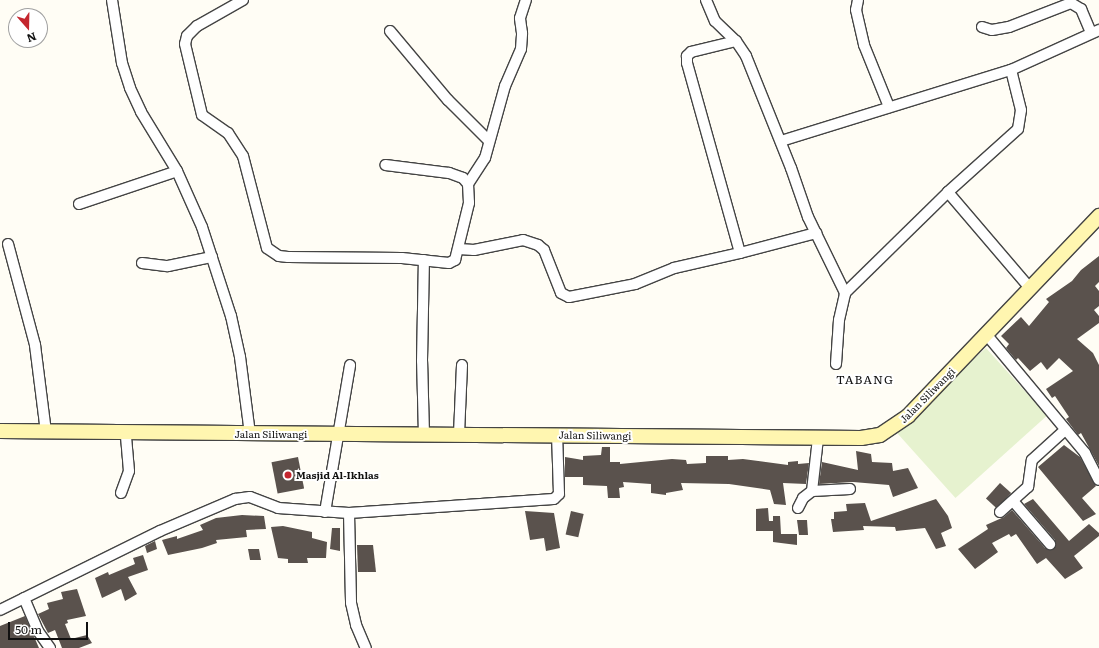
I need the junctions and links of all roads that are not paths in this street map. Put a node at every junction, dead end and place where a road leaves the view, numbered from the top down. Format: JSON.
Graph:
{"nodes":[{"id":1,"x":112,"y":0,"type":"edge"},
{"id":2,"x":243,"y":0,"type":"edge"},
{"id":3,"x":526,"y":0,"type":"edge"},
{"id":4,"x":706,"y":0,"type":"edge"},
{"id":5,"x":858,"y":0,"type":"edge"},
{"id":6,"x":982,"y":27,"type":"dead end"},
{"id":7,"x":390,"y":31,"type":"dead end"},
{"id":8,"x":1095,"y":32,"type":"edge"},
{"id":9,"x":736,"y":41,"type":"junction"},
{"id":10,"x":1011,"y":70,"type":"junction"},
{"id":11,"x":889,"y":107,"type":"junction"},
{"id":12,"x":488,"y":140,"type":"junction"},
{"id":13,"x":781,"y":141,"type":"junction"},
{"id":14,"x":386,"y":165,"type":"dead end"},
{"id":15,"x":177,"y":171,"type":"junction"},
{"id":16,"x":468,"y":184,"type":"junction"},
{"id":17,"x":948,"y":192,"type":"junction"},
{"id":18,"x":79,"y":204,"type":"dead end"},
{"id":19,"x":1099,"y":216,"type":"edge"},
{"id":20,"x":816,"y":233,"type":"junction"},
{"id":21,"x":8,"y":244,"type":"dead end"},
{"id":22,"x":459,"y":249,"type":"junction"},
{"id":23,"x":740,"y":253,"type":"junction"},
{"id":24,"x":212,"y":257,"type":"junction"},
{"id":25,"x":424,"y":260,"type":"junction"},
{"id":26,"x":142,"y":263,"type":"dead end"},
{"id":27,"x":1029,"y":287,"type":"junction"},
{"id":28,"x":845,"y":293,"type":"junction"},
{"id":29,"x":986,"y":334,"type":"junction"},
{"id":30,"x":836,"y":364,"type":"dead end"},
{"id":31,"x":350,"y":365,"type":"dead end"},
{"id":32,"x":462,"y":365,"type":"dead end"},
{"id":33,"x":1065,"y":430,"type":"junction"},
{"id":34,"x":0,"y":431,"type":"edge"},
{"id":35,"x":46,"y":432,"type":"junction"},
{"id":36,"x":126,"y":433,"type":"junction"},
{"id":37,"x":250,"y":434,"type":"junction"},
{"id":38,"x":339,"y":434,"type":"junction"},
{"id":39,"x":459,"y":434,"type":"junction"},
{"id":40,"x":424,"y":435,"type":"junction"},
{"id":41,"x":557,"y":435,"type":"junction"},
{"id":42,"x":818,"y":438,"type":"junction"},
{"id":43,"x":1099,"y":480,"type":"edge"},
{"id":44,"x":850,"y":489,"type":"dead end"},
{"id":45,"x":812,"y":490,"type":"junction"},
{"id":46,"x":121,"y":493,"type":"dead end"},
{"id":47,"x":1013,"y":501,"type":"junction"},
{"id":48,"x":798,"y":508,"type":"dead end"},
{"id":49,"x":325,"y":512,"type":"junction"},
{"id":50,"x":1000,"y":512,"type":"dead end"},
{"id":51,"x":349,"y":513,"type":"junction"},
{"id":52,"x":1050,"y":544,"type":"dead end"},
{"id":53,"x":0,"y":598,"type":"edge"},
{"id":54,"x":24,"y":598,"type":"junction"},
{"id":55,"x":2,"y":609,"type":"edge"},
{"id":56,"x":50,"y":648,"type":"edge"},
{"id":57,"x":366,"y":648,"type":"edge"}],
"edges":[{"from":1,"to":15,"type":"street"},
{"from":2,"to":25,"type":"street"},
{"from":3,"to":12,"type":"street"},
{"from":4,"to":9,"type":"street"},
{"from":5,"to":11,"type":"street"},
{"from":6,"to":8,"type":"street"},
{"from":7,"to":12,"type":"street"},
{"from":8,"to":10,"type":"street"},
{"from":9,"to":13,"type":"street"},
{"from":9,"to":23,"type":"street"},
{"from":10,"to":11,"type":"street"},
{"from":10,"to":17,"type":"street"},
{"from":11,"to":13,"type":"street"},
{"from":12,"to":16,"type":"street"},
{"from":13,"to":20,"type":"street"},
{"from":14,"to":16,"type":"street"},
{"from":15,"to":18,"type":"street"},
{"from":15,"to":24,"type":"street"},
{"from":16,"to":22,"type":"street"},
{"from":17,"to":27,"type":"street"},
{"from":17,"to":28,"type":"street"},
{"from":19,"to":27,"type":"main road","name":"Jalan Siliwangi"},
{"from":20,"to":23,"type":"street"},
{"from":20,"to":28,"type":"street"},
{"from":21,"to":35,"type":"street"},
{"from":22,"to":23,"type":"street"},
{"from":22,"to":25,"type":"street"},
{"from":24,"to":26,"type":"street"},
{"from":24,"to":37,"type":"street"},
{"from":25,"to":40,"type":"street"},
{"from":27,"to":29,"type":"main road","name":"Jalan Siliwangi"},
{"from":28,"to":30,"type":"street"},
{"from":29,"to":33,"type":"street"},
{"from":29,"to":42,"type":"main road","name":"Jalan Siliwangi"},
{"from":31,"to":38,"type":"street"},
{"from":32,"to":39,"type":"street"},
{"from":33,"to":43,"type":"street"},
{"from":33,"to":47,"type":"street"},
{"from":34,"to":35,"type":"main road","name":"Jalan Siliwangi"},
{"from":35,"to":36,"type":"main road","name":"Jalan Siliwangi"},
{"from":36,"to":37,"type":"main road","name":"Jalan Siliwangi"},
{"from":36,"to":46,"type":"street"},
{"from":37,"to":38,"type":"main road","name":"Jalan Siliwangi"},
{"from":38,"to":40,"type":"main road","name":"Jalan Siliwangi"},
{"from":38,"to":49,"type":"street"},
{"from":39,"to":40,"type":"main road","name":"Jalan Siliwangi"},
{"from":39,"to":41,"type":"main road","name":"Jalan Siliwangi"},
{"from":41,"to":42,"type":"main road","name":"Jalan Siliwangi"},
{"from":41,"to":51,"type":"street"},
{"from":42,"to":45,"type":"street"},
{"from":44,"to":45,"type":"street"},
{"from":45,"to":48,"type":"street"},
{"from":47,"to":50,"type":"street"},
{"from":47,"to":52,"type":"street"},
{"from":49,"to":51,"type":"street"},
{"from":49,"to":54,"type":"street"},
{"from":51,"to":57,"type":"street"},
{"from":53,"to":55,"type":"street"},
{"from":54,"to":55,"type":"street"},
{"from":54,"to":56,"type":"street"}]}
